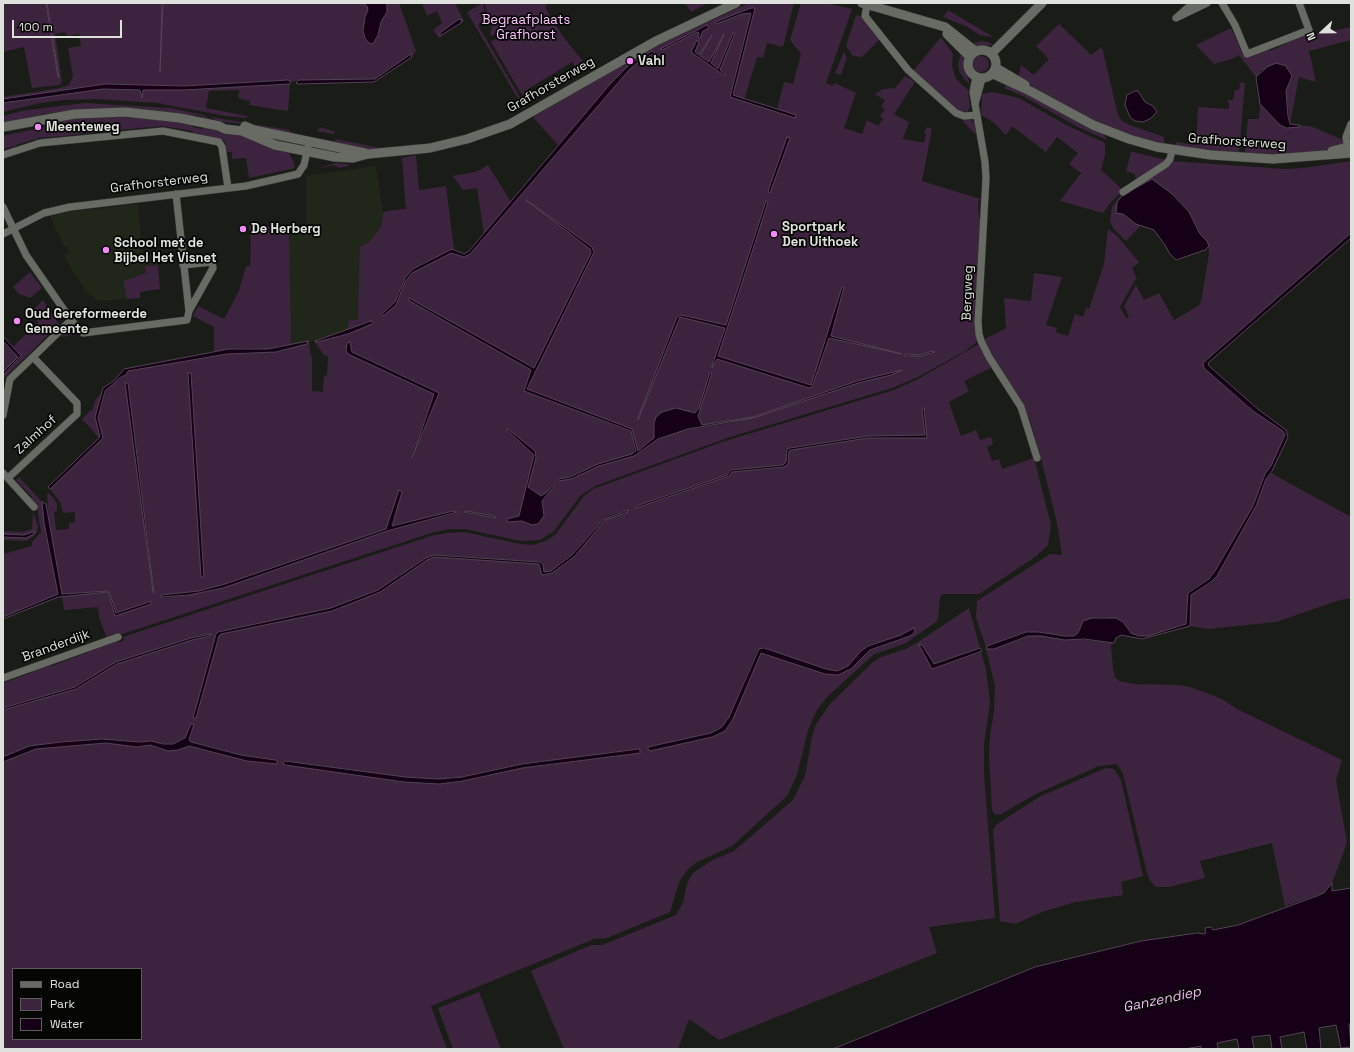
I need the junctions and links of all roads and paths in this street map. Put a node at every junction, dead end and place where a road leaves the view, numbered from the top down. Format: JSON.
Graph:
{"nodes":[{"id":1,"x":736,"y":3,"type":"edge"},
{"id":2,"x":1042,"y":3,"type":"edge"},
{"id":3,"x":1193,"y":3,"type":"edge"},
{"id":4,"x":1207,"y":3,"type":"edge"},
{"id":5,"x":1222,"y":3,"type":"edge"},
{"id":6,"x":1299,"y":3,"type":"edge"},
{"id":7,"x":864,"y":4,"type":"edge"},
{"id":8,"x":992,"y":53,"type":"junction"},
{"id":9,"x":972,"y":54,"type":"junction"},
{"id":10,"x":995,"y":71,"type":"junction"},
{"id":11,"x":979,"y":78,"type":"junction"},
{"id":12,"x":977,"y":115,"type":"junction"},
{"id":13,"x":1351,"y":124,"type":"edge"},
{"id":14,"x":219,"y":126,"type":"junction"},
{"id":15,"x":3,"y":127,"type":"edge"},
{"id":16,"x":309,"y":142,"type":"junction"},
{"id":17,"x":1172,"y":150,"type":"junction"},
{"id":18,"x":1349,"y":150,"type":"edge"},
{"id":19,"x":307,"y":152,"type":"junction"},
{"id":20,"x":368,"y":154,"type":"junction"},
{"id":21,"x":3,"y":155,"type":"edge"},
{"id":22,"x":228,"y":188,"type":"junction"},
{"id":23,"x":1123,"y":192,"type":"dead end"},
{"id":24,"x":176,"y":194,"type":"junction"},
{"id":25,"x":3,"y":207,"type":"edge"},
{"id":26,"x":14,"y":226,"type":"junction"},
{"id":27,"x":3,"y":234,"type":"edge"},
{"id":28,"x":184,"y":265,"type":"junction"},
{"id":29,"x":189,"y":311,"type":"junction"},
{"id":30,"x":71,"y":320,"type":"junction"},
{"id":31,"x":33,"y":357,"type":"junction"},
{"id":32,"x":3,"y":415,"type":"edge"},
{"id":33,"x":1037,"y":458,"type":"dead end"},
{"id":34,"x":5,"y":475,"type":"edge"},
{"id":35,"x":34,"y":507,"type":"dead end"},
{"id":36,"x":118,"y":637,"type":"dead end"},
{"id":37,"x":3,"y":678,"type":"edge"}],
"edges":[{"from":1,"to":20,"type":"main road","name":"Grafhorsterweg"},
{"from":2,"to":8,"type":"main road"},
{"from":3,"to":4,"type":"street"},
{"from":5,"to":6,"type":"street"},
{"from":7,"to":9,"type":"main road"},
{"from":7,"to":12,"type":"street"},
{"from":8,"to":9,"type":"main road"},
{"from":8,"to":10,"type":"main road"},
{"from":9,"to":11,"type":"main road"},
{"from":10,"to":11,"type":"main road"},
{"from":10,"to":17,"type":"main road","name":"Grafhorsterweg"},
{"from":11,"to":12,"type":"street","name":"Bergweg"},
{"from":12,"to":33,"type":"street","name":"Bergweg"},
{"from":13,"to":18,"type":"street"},
{"from":14,"to":15,"type":"main road","name":"Grafhorsterweg"},
{"from":14,"to":16,"type":"main road","name":"Grafhorsterweg"},
{"from":14,"to":19,"type":"main road","name":"Grafhorsterweg"},
{"from":16,"to":19,"type":"street","name":"Grafhorsterweg"},
{"from":16,"to":20,"type":"main road","name":"Grafhorsterweg"},
{"from":17,"to":18,"type":"main road","name":"Grafhorsterweg"},
{"from":17,"to":23,"type":"street","name":"Grafhorsterweg"},
{"from":19,"to":20,"type":"main road","name":"Grafhorsterweg"},
{"from":19,"to":22,"type":"street","name":"Grafhorsterweg"},
{"from":21,"to":22,"type":"street"},
{"from":22,"to":24,"type":"street","name":"Grafhorsterweg"},
{"from":24,"to":26,"type":"street","name":"Grafhorsterweg"},
{"from":24,"to":28,"type":"street"},
{"from":25,"to":26,"type":"street"},
{"from":26,"to":27,"type":"street","name":"Grafhorsterweg"},
{"from":26,"to":30,"type":"street"},
{"from":28,"to":29,"type":"street"},
{"from":28,"to":29,"type":"street"},
{"from":29,"to":30,"type":"street"},
{"from":30,"to":31,"type":"street"},
{"from":31,"to":32,"type":"street"},
{"from":31,"to":34,"type":"street","name":"Zalmhof"},
{"from":34,"to":35,"type":"street","name":"Zalmhof"},
{"from":36,"to":37,"type":"street","name":"Branderdijk"}]}
